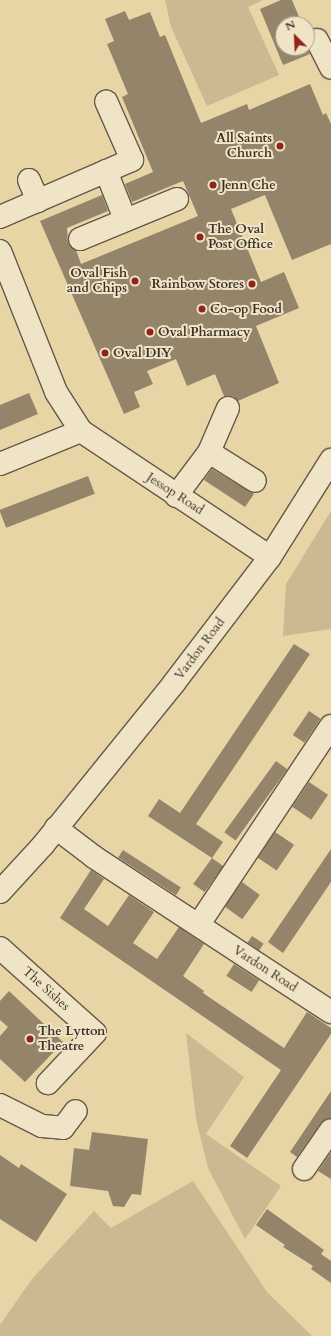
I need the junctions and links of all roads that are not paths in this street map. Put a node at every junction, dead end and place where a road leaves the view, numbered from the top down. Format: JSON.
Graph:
{"nodes":[{"id":1,"x":317,"y":40,"type":"dead end"},
{"id":2,"x":331,"y":68,"type":"edge"},
{"id":3,"x":106,"y":101,"type":"dead end"},
{"id":4,"x":106,"y":171,"type":"junction"},
{"id":5,"x":29,"y":180,"type":"dead end"},
{"id":6,"x":177,"y":200,"type":"dead end"},
{"id":7,"x":38,"y":201,"type":"junction"},
{"id":8,"x":0,"y":217,"type":"edge"},
{"id":9,"x":125,"y":219,"type":"junction"},
{"id":10,"x":80,"y":239,"type":"dead end"},
{"id":11,"x":0,"y":251,"type":"edge"},
{"id":12,"x":5,"y":277,"type":"edge"},
{"id":13,"x":228,"y":408,"type":"dead end"},
{"id":14,"x":81,"y":431,"type":"junction"},
{"id":15,"x":209,"y":452,"type":"junction"},
{"id":16,"x":331,"y":460,"type":"edge"},
{"id":17,"x":0,"y":464,"type":"edge"},
{"id":18,"x":255,"y":481,"type":"dead end"},
{"id":19,"x":176,"y":496,"type":"junction"},
{"id":20,"x":270,"y":557,"type":"junction"},
{"id":21,"x":331,"y":726,"type":"edge"},
{"id":22,"x":56,"y":828,"type":"junction"},
{"id":23,"x":0,"y":892,"type":"edge"},
{"id":24,"x":199,"y":924,"type":"junction"},
{"id":25,"x":0,"y":948,"type":"edge"},
{"id":26,"x":331,"y":1012,"type":"edge"},
{"id":27,"x":48,"y":1083,"type":"dead end"},
{"id":28,"x":0,"y":1105,"type":"edge"},
{"id":29,"x":76,"y":1110,"type":"dead end"},
{"id":30,"x":331,"y":1130,"type":"edge"},
{"id":31,"x":304,"y":1169,"type":"dead end"}],
"edges":[{"from":1,"to":2,"type":"street"},
{"from":3,"to":4,"type":"street"},
{"from":4,"to":7,"type":"street"},
{"from":4,"to":9,"type":"street"},
{"from":5,"to":7,"type":"street"},
{"from":6,"to":9,"type":"street"},
{"from":7,"to":8,"type":"street"},
{"from":9,"to":10,"type":"street"},
{"from":11,"to":12,"type":"street","name":"Jessop Road"},
{"from":12,"to":14,"type":"street","name":"Jessop Road"},
{"from":13,"to":15,"type":"street"},
{"from":14,"to":17,"type":"street"},
{"from":14,"to":19,"type":"street","name":"Jessop Road"},
{"from":15,"to":18,"type":"street"},
{"from":15,"to":19,"type":"street"},
{"from":16,"to":20,"type":"street","name":"Vardon Road"},
{"from":19,"to":20,"type":"street","name":"Jessop Road"},
{"from":20,"to":22,"type":"street","name":"Vardon Road"},
{"from":21,"to":24,"type":"street"},
{"from":22,"to":23,"type":"street","name":"Vardon Road"},
{"from":22,"to":24,"type":"street","name":"Vardon Road"},
{"from":24,"to":26,"type":"street","name":"Vardon Road"},
{"from":25,"to":27,"type":"street","name":"The Sishes"},
{"from":28,"to":29,"type":"street"},
{"from":30,"to":31,"type":"street"}]}
